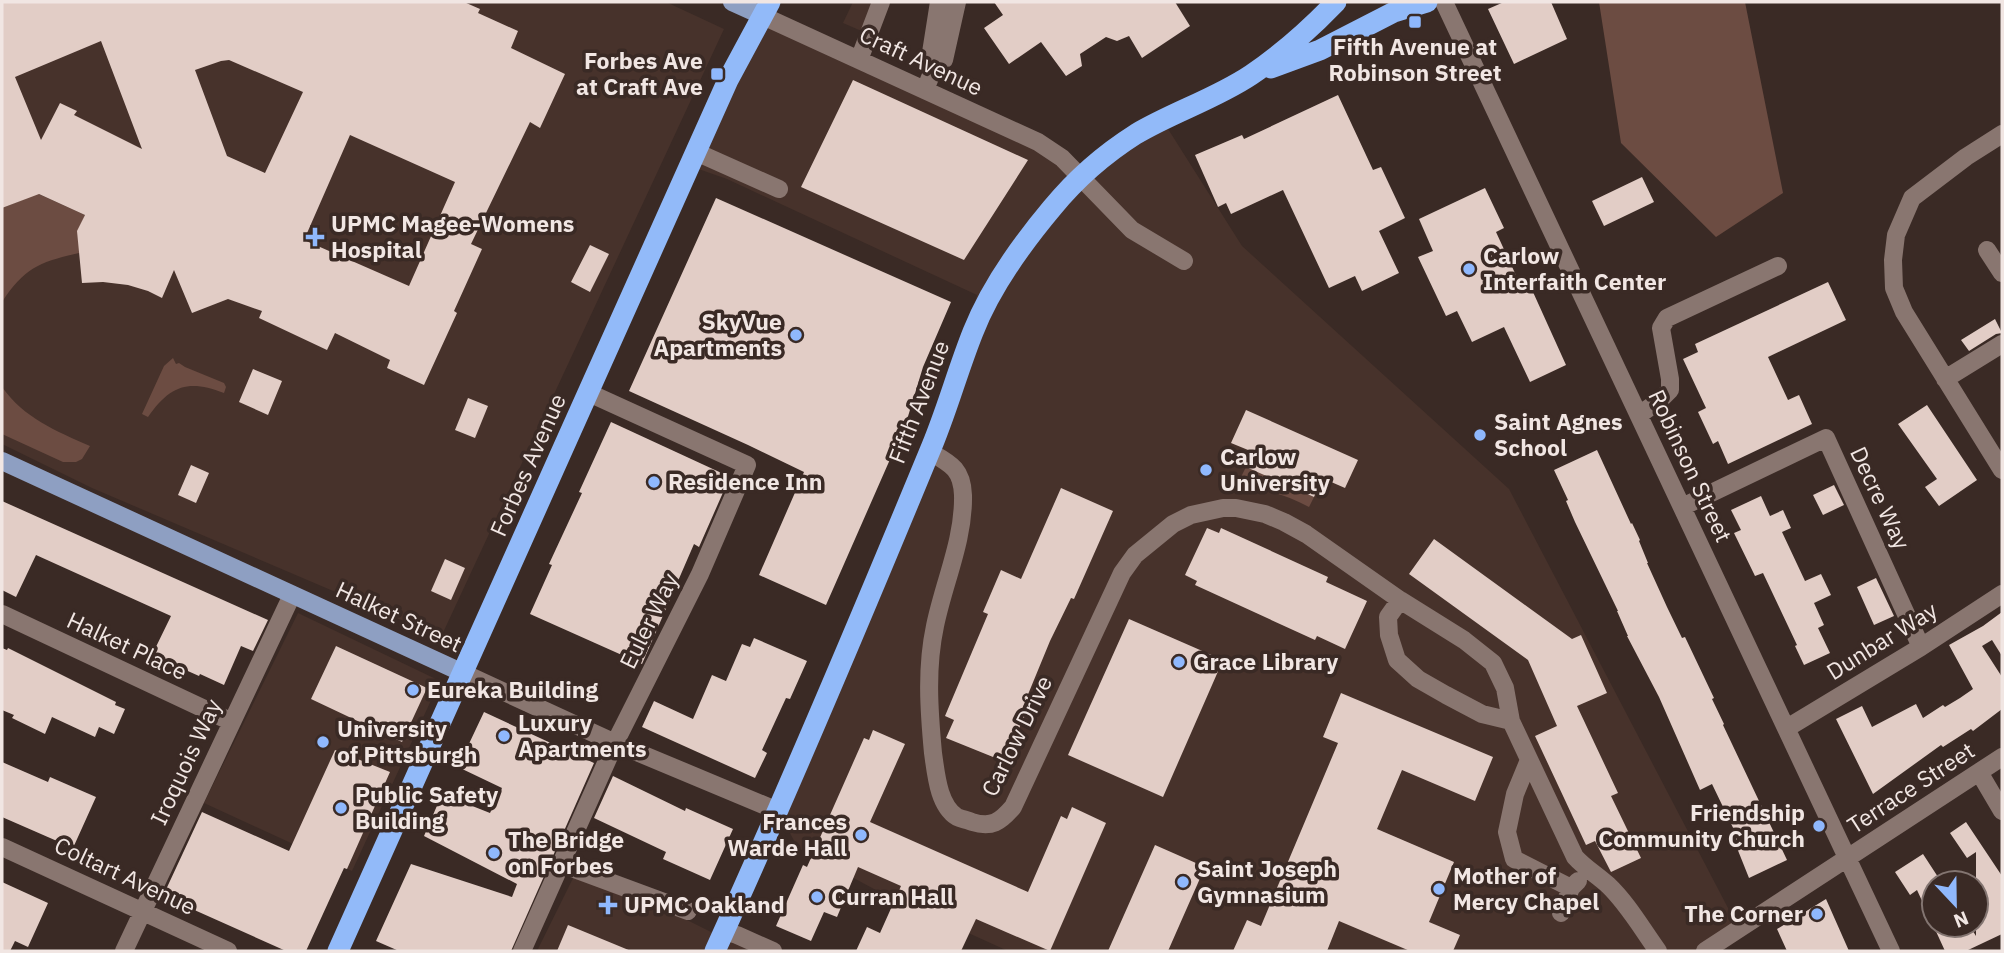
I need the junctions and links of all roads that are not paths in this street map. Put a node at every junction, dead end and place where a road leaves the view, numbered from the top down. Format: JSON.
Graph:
{"nodes":[{"id":1,"x":732,"y":2,"type":"edge"},
{"id":2,"x":881,"y":2,"type":"edge"},
{"id":3,"x":939,"y":2,"type":"edge"},
{"id":4,"x":957,"y":2,"type":"edge"},
{"id":5,"x":1336,"y":2,"type":"edge"},
{"id":6,"x":1427,"y":2,"type":"edge"},
{"id":7,"x":1444,"y":2,"type":"edge"},
{"id":8,"x":766,"y":9,"type":"edge"},
{"id":9,"x":859,"y":60,"type":"junction"},
{"id":10,"x":935,"y":65,"type":"junction"},
{"id":11,"x":1249,"y":76,"type":"junction"},
{"id":12,"x":925,"y":90,"type":"junction"},
{"id":13,"x":2002,"y":134,"type":"edge"},
{"id":14,"x":696,"y":152,"type":"junction"},
{"id":15,"x":1082,"y":177,"type":"junction"},
{"id":16,"x":779,"y":189,"type":"dead end"},
{"id":17,"x":1987,"y":250,"type":"dead end"},
{"id":18,"x":1184,"y":261,"type":"dead end"},
{"id":19,"x":1778,"y":265,"type":"dead end"},
{"id":20,"x":2002,"y":273,"type":"edge"},
{"id":21,"x":2002,"y":344,"type":"edge"},
{"id":22,"x":1945,"y":379,"type":"junction"},
{"id":23,"x":589,"y":393,"type":"junction"},
{"id":24,"x":1639,"y":415,"type":"junction"},
{"id":25,"x":930,"y":452,"type":"junction"},
{"id":26,"x":2,"y":461,"type":"edge"},
{"id":27,"x":2002,"y":470,"type":"edge"},
{"id":28,"x":1682,"y":507,"type":"junction"},
{"id":29,"x":2002,"y":594,"type":"edge"},
{"id":30,"x":292,"y":595,"type":"junction"},
{"id":31,"x":1400,"y":600,"type":"junction"},
{"id":32,"x":2,"y":614,"type":"edge"},
{"id":33,"x":1922,"y":647,"type":"junction"},
{"id":34,"x":463,"y":673,"type":"junction"},
{"id":35,"x":1511,"y":720,"type":"junction"},
{"id":36,"x":232,"y":722,"type":"junction"},
{"id":37,"x":1787,"y":728,"type":"junction"},
{"id":38,"x":615,"y":743,"type":"junction"},
{"id":39,"x":2002,"y":757,"type":"edge"},
{"id":40,"x":1529,"y":760,"type":"junction"},
{"id":41,"x":1979,"y":772,"type":"junction"},
{"id":42,"x":778,"y":811,"type":"junction"},
{"id":43,"x":2002,"y":811,"type":"edge"},
{"id":44,"x":2,"y":847,"type":"edge"},
{"id":45,"x":1848,"y":858,"type":"junction"},
{"id":46,"x":561,"y":864,"type":"junction"},
{"id":47,"x":1588,"y":871,"type":"junction"},
{"id":48,"x":1571,"y":888,"type":"junction"},
{"id":49,"x":142,"y":911,"type":"junction"},
{"id":50,"x":688,"y":911,"type":"dead end"},
{"id":51,"x":1561,"y":913,"type":"dead end"},
{"id":52,"x":724,"y":931,"type":"junction"},
{"id":53,"x":124,"y":951,"type":"edge"},
{"id":54,"x":228,"y":951,"type":"edge"},
{"id":55,"x":338,"y":951,"type":"edge"},
{"id":56,"x":522,"y":951,"type":"edge"},
{"id":57,"x":715,"y":951,"type":"edge"},
{"id":58,"x":773,"y":951,"type":"edge"},
{"id":59,"x":1658,"y":951,"type":"edge"},
{"id":60,"x":1705,"y":951,"type":"edge"},
{"id":61,"x":1891,"y":951,"type":"edge"}],
"edges":[{"from":1,"to":8,"type":"main road","name":"Craft Avenue"},
{"from":2,"to":9,"type":"street"},
{"from":3,"to":10,"type":"street"},
{"from":4,"to":10,"type":"street"},
{"from":5,"to":11,"type":"highway","name":"Fifth Avenue"},
{"from":6,"to":11,"type":"highway"},
{"from":7,"to":24,"type":"street","name":"Robinson Street"},
{"from":8,"to":9,"type":"street","name":"Craft Avenue"},
{"from":8,"to":14,"type":"highway","name":"Forbes Avenue"},
{"from":9,"to":12,"type":"street","name":"Craft Avenue"},
{"from":10,"to":12,"type":"street"},
{"from":11,"to":15,"type":"highway","name":"Fifth Avenue"},
{"from":12,"to":15,"type":"street","name":"Craft Avenue"},
{"from":13,"to":22,"type":"street"},
{"from":14,"to":16,"type":"street"},
{"from":14,"to":23,"type":"highway","name":"Forbes Avenue"},
{"from":15,"to":18,"type":"street","name":"Craft Avenue"},
{"from":15,"to":25,"type":"highway","name":"Fifth Avenue"},
{"from":17,"to":20,"type":"street"},
{"from":19,"to":24,"type":"street"},
{"from":21,"to":22,"type":"street"},
{"from":22,"to":27,"type":"street"},
{"from":23,"to":34,"type":"highway","name":"Forbes Avenue"},
{"from":23,"to":38,"type":"street","name":"Euler Way"},
{"from":24,"to":28,"type":"street","name":"Robinson Street"},
{"from":25,"to":31,"type":"street","name":"Carlow Drive"},
{"from":25,"to":42,"type":"highway","name":"Fifth Avenue"},
{"from":26,"to":30,"type":"main road","name":"Halket Street"},
{"from":28,"to":33,"type":"street","name":"Decre Way"},
{"from":28,"to":37,"type":"street","name":"Robinson Street"},
{"from":29,"to":33,"type":"street","name":"Dunbar Way"},
{"from":30,"to":34,"type":"main road","name":"Halket Street"},
{"from":30,"to":36,"type":"street","name":"Iroquois Way"},
{"from":31,"to":35,"type":"street","name":"Carlow Drive"},
{"from":31,"to":35,"type":"street"},
{"from":32,"to":36,"type":"street","name":"Halket Place"},
{"from":33,"to":37,"type":"street","name":"Dunbar Way"},
{"from":34,"to":38,"type":"street","name":"Halket Street"},
{"from":34,"to":55,"type":"highway","name":"Forbes Avenue"},
{"from":35,"to":40,"type":"street","name":"Carlow Drive"},
{"from":36,"to":49,"type":"street","name":"Iroquois Way"},
{"from":37,"to":45,"type":"street","name":"Robinson Street"},
{"from":38,"to":42,"type":"street","name":"Halket Street"},
{"from":38,"to":46,"type":"street","name":"Euler Way"},
{"from":39,"to":41,"type":"street","name":"Terrace Street"},
{"from":40,"to":47,"type":"street","name":"Carlow Drive"},
{"from":40,"to":48,"type":"street"},
{"from":41,"to":43,"type":"street"},
{"from":41,"to":45,"type":"street","name":"Terrace Street"},
{"from":42,"to":52,"type":"highway","name":"Fifth Avenue"},
{"from":44,"to":49,"type":"street","name":"Coltart Avenue"},
{"from":45,"to":60,"type":"street","name":"Terrace Street"},
{"from":45,"to":61,"type":"street","name":"Robinson Street"},
{"from":46,"to":50,"type":"street"},
{"from":46,"to":56,"type":"street","name":"Euler Way"},
{"from":47,"to":48,"type":"street"},
{"from":47,"to":59,"type":"street","name":"Carlow Drive"},
{"from":48,"to":51,"type":"street"},
{"from":49,"to":53,"type":"street","name":"Iroquois Way"},
{"from":49,"to":54,"type":"street","name":"Coltart Avenue"},
{"from":52,"to":57,"type":"highway","name":"Fifth Avenue"},
{"from":52,"to":58,"type":"street"}]}
